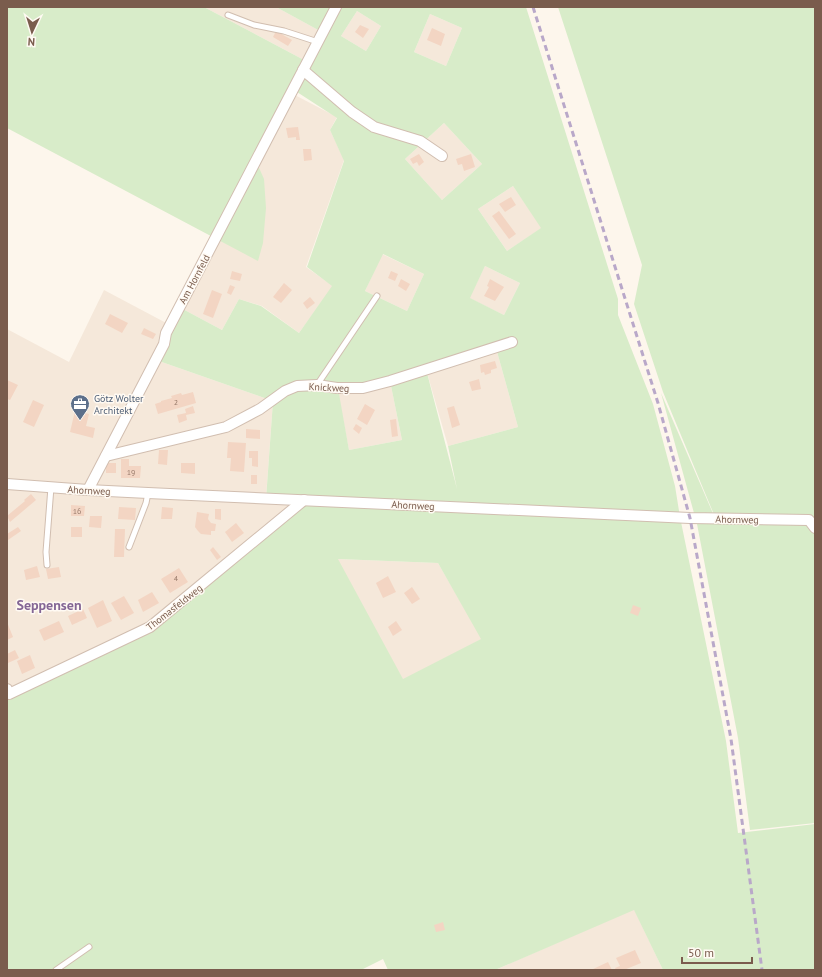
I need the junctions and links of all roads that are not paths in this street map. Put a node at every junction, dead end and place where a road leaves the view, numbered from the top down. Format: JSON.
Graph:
{"nodes":[{"id":1,"x":336,"y":7,"type":"edge"},
{"id":2,"x":228,"y":15,"type":"dead end"},
{"id":3,"x":318,"y":42,"type":"junction"},
{"id":4,"x":303,"y":70,"type":"junction"},
{"id":5,"x":442,"y":156,"type":"dead end"},
{"id":6,"x":377,"y":296,"type":"dead end"},
{"id":7,"x":512,"y":342,"type":"dead end"},
{"id":8,"x":317,"y":385,"type":"junction"},
{"id":9,"x":106,"y":456,"type":"junction"},
{"id":10,"x":7,"y":484,"type":"edge"},
{"id":11,"x":51,"y":488,"type":"junction"},
{"id":12,"x":88,"y":490,"type":"junction"},
{"id":13,"x":148,"y":493,"type":"junction"},
{"id":14,"x":304,"y":500,"type":"junction"},
{"id":15,"x":815,"y":528,"type":"edge"},
{"id":16,"x":128,"y":548,"type":"dead end"},
{"id":17,"x":47,"y":565,"type":"dead end"},
{"id":18,"x":7,"y":689,"type":"edge"},
{"id":19,"x":89,"y":947,"type":"dead end"},
{"id":20,"x":56,"y":970,"type":"edge"}],
"edges":[{"from":1,"to":3,"type":"street","name":"Am Hornfeld"},
{"from":2,"to":3,"type":"lane"},
{"from":3,"to":4,"type":"street","name":"Am Hornfeld"},
{"from":4,"to":5,"type":"street"},
{"from":4,"to":9,"type":"street","name":"Am Hornfeld"},
{"from":6,"to":8,"type":"lane"},
{"from":7,"to":8,"type":"street","name":"Knickweg"},
{"from":8,"to":9,"type":"street","name":"Knickweg"},
{"from":9,"to":12,"type":"street","name":"Am Hornfeld"},
{"from":10,"to":11,"type":"street","name":"Ahornweg"},
{"from":11,"to":12,"type":"street","name":"Ahornweg"},
{"from":11,"to":17,"type":"lane"},
{"from":12,"to":13,"type":"street","name":"Ahornweg"},
{"from":13,"to":14,"type":"street","name":"Ahornweg"},
{"from":13,"to":16,"type":"lane"},
{"from":14,"to":15,"type":"street","name":"Ahornweg"},
{"from":14,"to":18,"type":"street","name":"Thomasfeldweg"},
{"from":19,"to":20,"type":"lane"}]}
